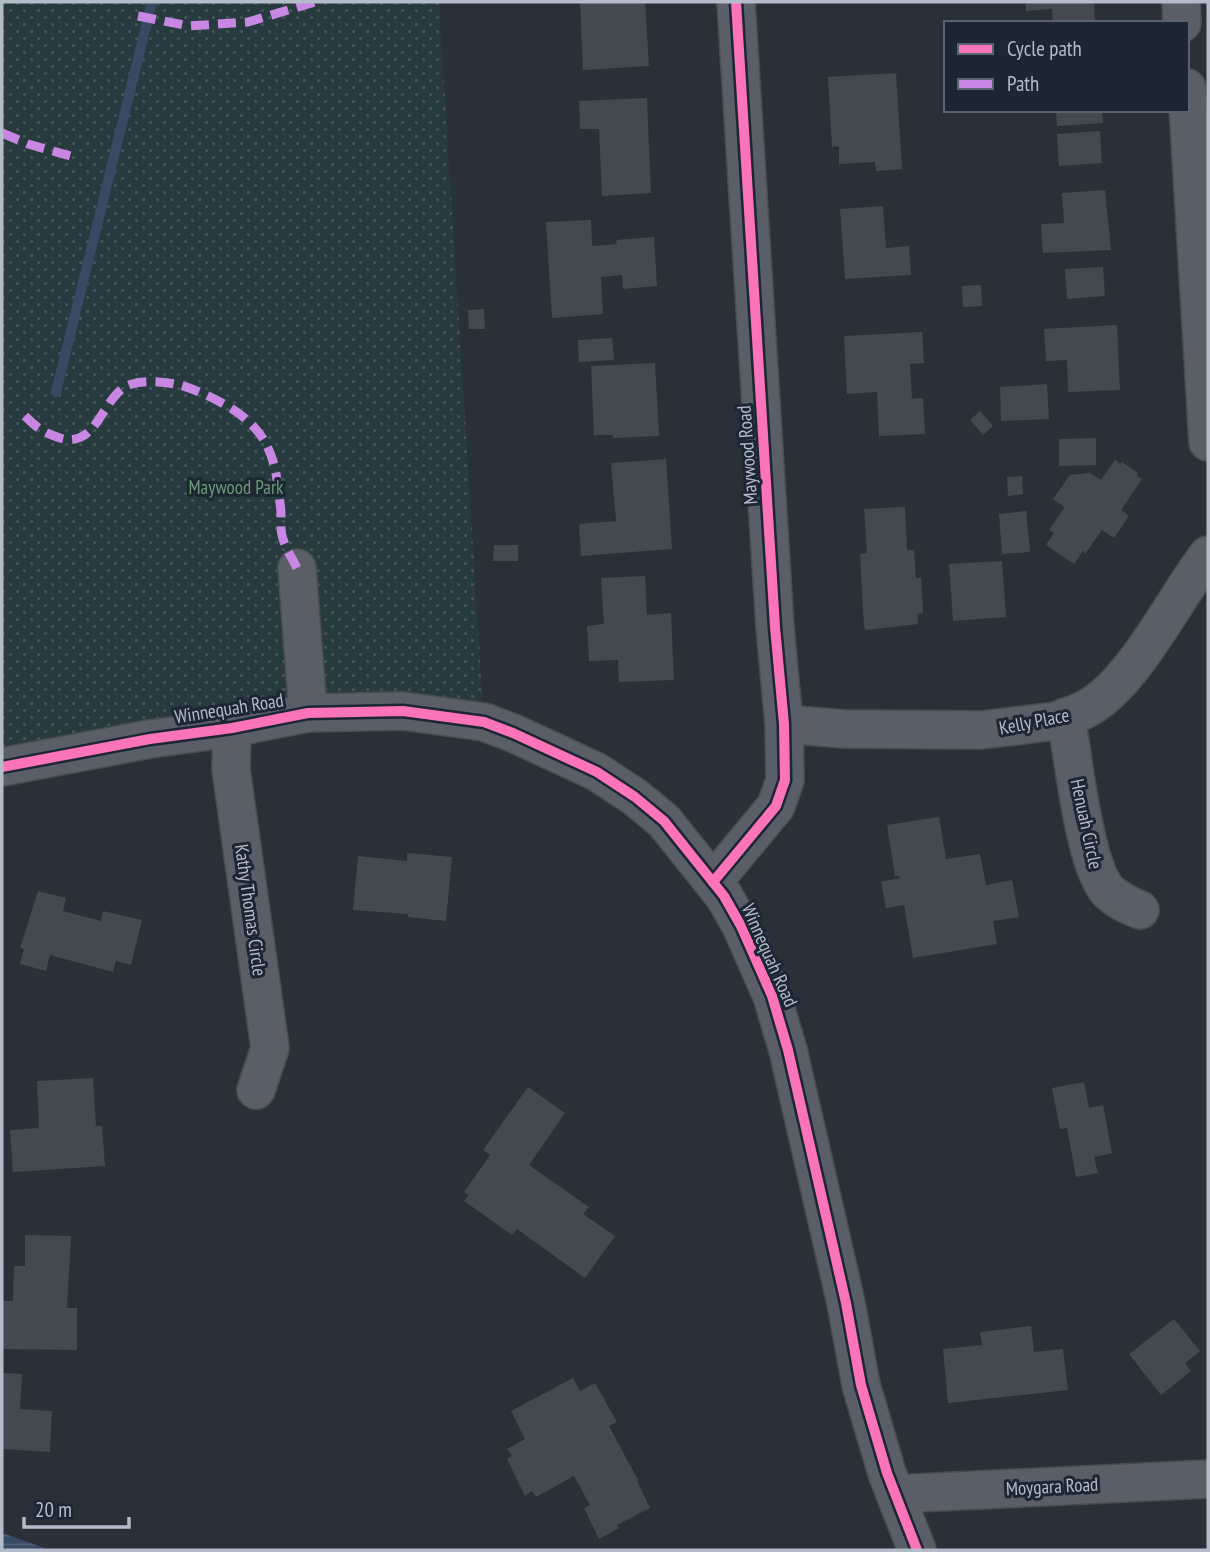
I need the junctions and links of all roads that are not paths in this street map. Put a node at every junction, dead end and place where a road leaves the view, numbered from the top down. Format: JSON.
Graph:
{"nodes":[{"id":1,"x":736,"y":2,"type":"edge"},
{"id":2,"x":1181,"y":2,"type":"edge"},
{"id":3,"x":1182,"y":21,"type":"edge"},
{"id":4,"x":1188,"y":112,"type":"edge"},
{"id":5,"x":1208,"y":442,"type":"edge"},
{"id":6,"x":1208,"y":555,"type":"edge"},
{"id":7,"x":297,"y":568,"type":"dead end"},
{"id":8,"x":308,"y":713,"type":"junction"},
{"id":9,"x":1066,"y":717,"type":"junction"},
{"id":10,"x":784,"y":724,"type":"junction"},
{"id":11,"x":232,"y":728,"type":"junction"},
{"id":12,"x":2,"y":767,"type":"edge"},
{"id":13,"x":713,"y":882,"type":"junction"},
{"id":14,"x":1140,"y":910,"type":"dead end"},
{"id":15,"x":256,"y":1090,"type":"dead end"},
{"id":16,"x":1208,"y":1479,"type":"edge"},
{"id":17,"x":895,"y":1494,"type":"junction"},
{"id":18,"x":917,"y":1550,"type":"edge"}],
"edges":[{"from":1,"to":10,"type":"street","name":"Maywood Road"},
{"from":2,"to":3,"type":"street"},
{"from":4,"to":5,"type":"street"},
{"from":6,"to":9,"type":"street","name":"Kelly Place"},
{"from":7,"to":8,"type":"street"},
{"from":8,"to":11,"type":"street","name":"Winnequah Road"},
{"from":8,"to":13,"type":"street","name":"Winnequah Road"},
{"from":9,"to":10,"type":"street","name":"Kelly Place"},
{"from":9,"to":14,"type":"street","name":"Henuah Circle"},
{"from":10,"to":13,"type":"street","name":"Maywood Road"},
{"from":11,"to":12,"type":"street","name":"Winnequah Road"},
{"from":11,"to":15,"type":"street","name":"Kathy Thomas Circle"},
{"from":13,"to":17,"type":"street","name":"Winnequah Road"},
{"from":16,"to":17,"type":"street","name":"Moygara Road"},
{"from":17,"to":18,"type":"street","name":"Winnequah Road"}]}
